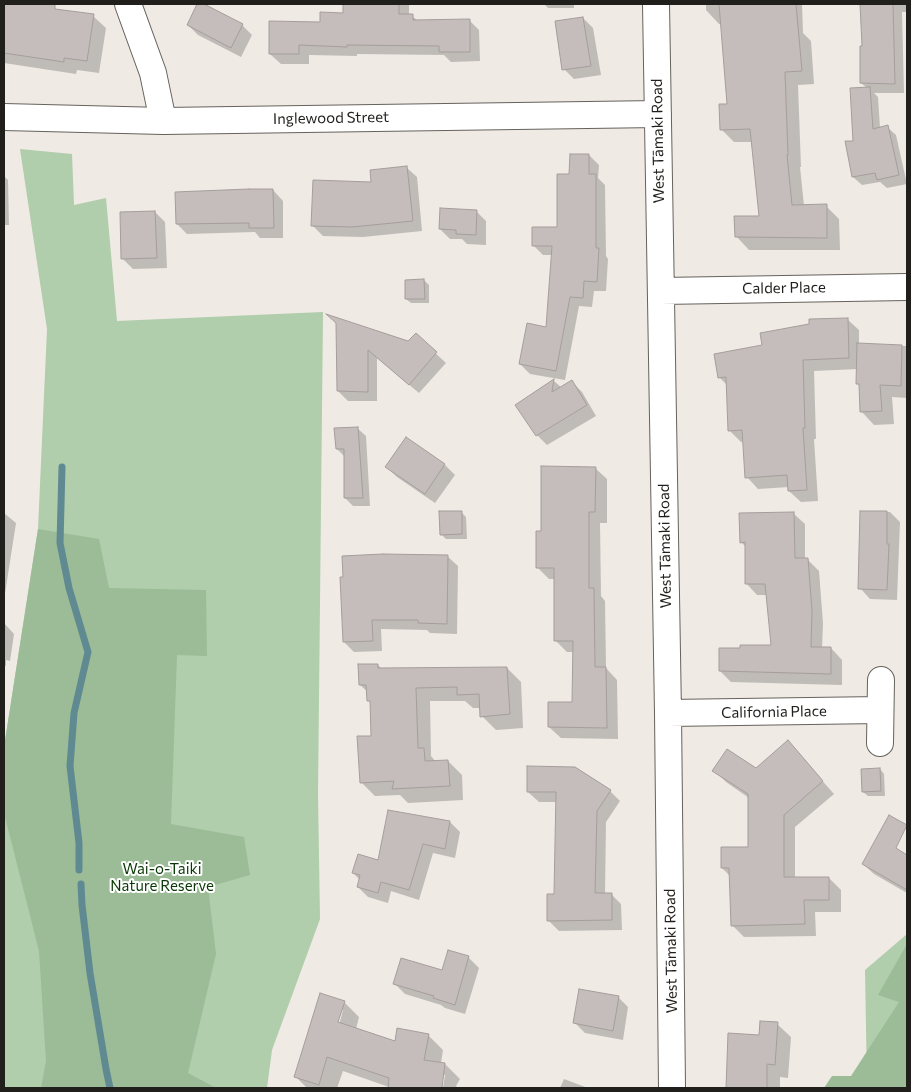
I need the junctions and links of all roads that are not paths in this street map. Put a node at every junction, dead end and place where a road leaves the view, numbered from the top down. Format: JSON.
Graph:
{"nodes":[{"id":1,"x":128,"y":4,"type":"edge"},
{"id":2,"x":656,"y":4,"type":"edge"},
{"id":3,"x":658,"y":114,"type":"junction"},
{"id":4,"x":4,"y":117,"type":"edge"},
{"id":5,"x":163,"y":121,"type":"junction"},
{"id":6,"x":907,"y":286,"type":"edge"},
{"id":7,"x":661,"y":291,"type":"junction"},
{"id":8,"x":881,"y":680,"type":"dead end"},
{"id":9,"x":880,"y":710,"type":"junction"},
{"id":10,"x":668,"y":713,"type":"junction"},
{"id":11,"x":880,"y":743,"type":"dead end"},
{"id":12,"x":672,"y":1088,"type":"edge"}],
"edges":[{"from":1,"to":5,"type":"street"},
{"from":2,"to":3,"type":"street","name":"West Tāmaki Road"},
{"from":3,"to":5,"type":"street","name":"Inglewood Street"},
{"from":3,"to":7,"type":"street","name":"West Tāmaki Road"},
{"from":4,"to":5,"type":"street","name":"Inglewood Street"},
{"from":6,"to":7,"type":"street","name":"Calder Place"},
{"from":7,"to":10,"type":"street","name":"West Tāmaki Road"},
{"from":8,"to":9,"type":"street"},
{"from":9,"to":10,"type":"street","name":"California Place"},
{"from":9,"to":11,"type":"street"},
{"from":10,"to":12,"type":"street","name":"West Tāmaki Road"}]}
